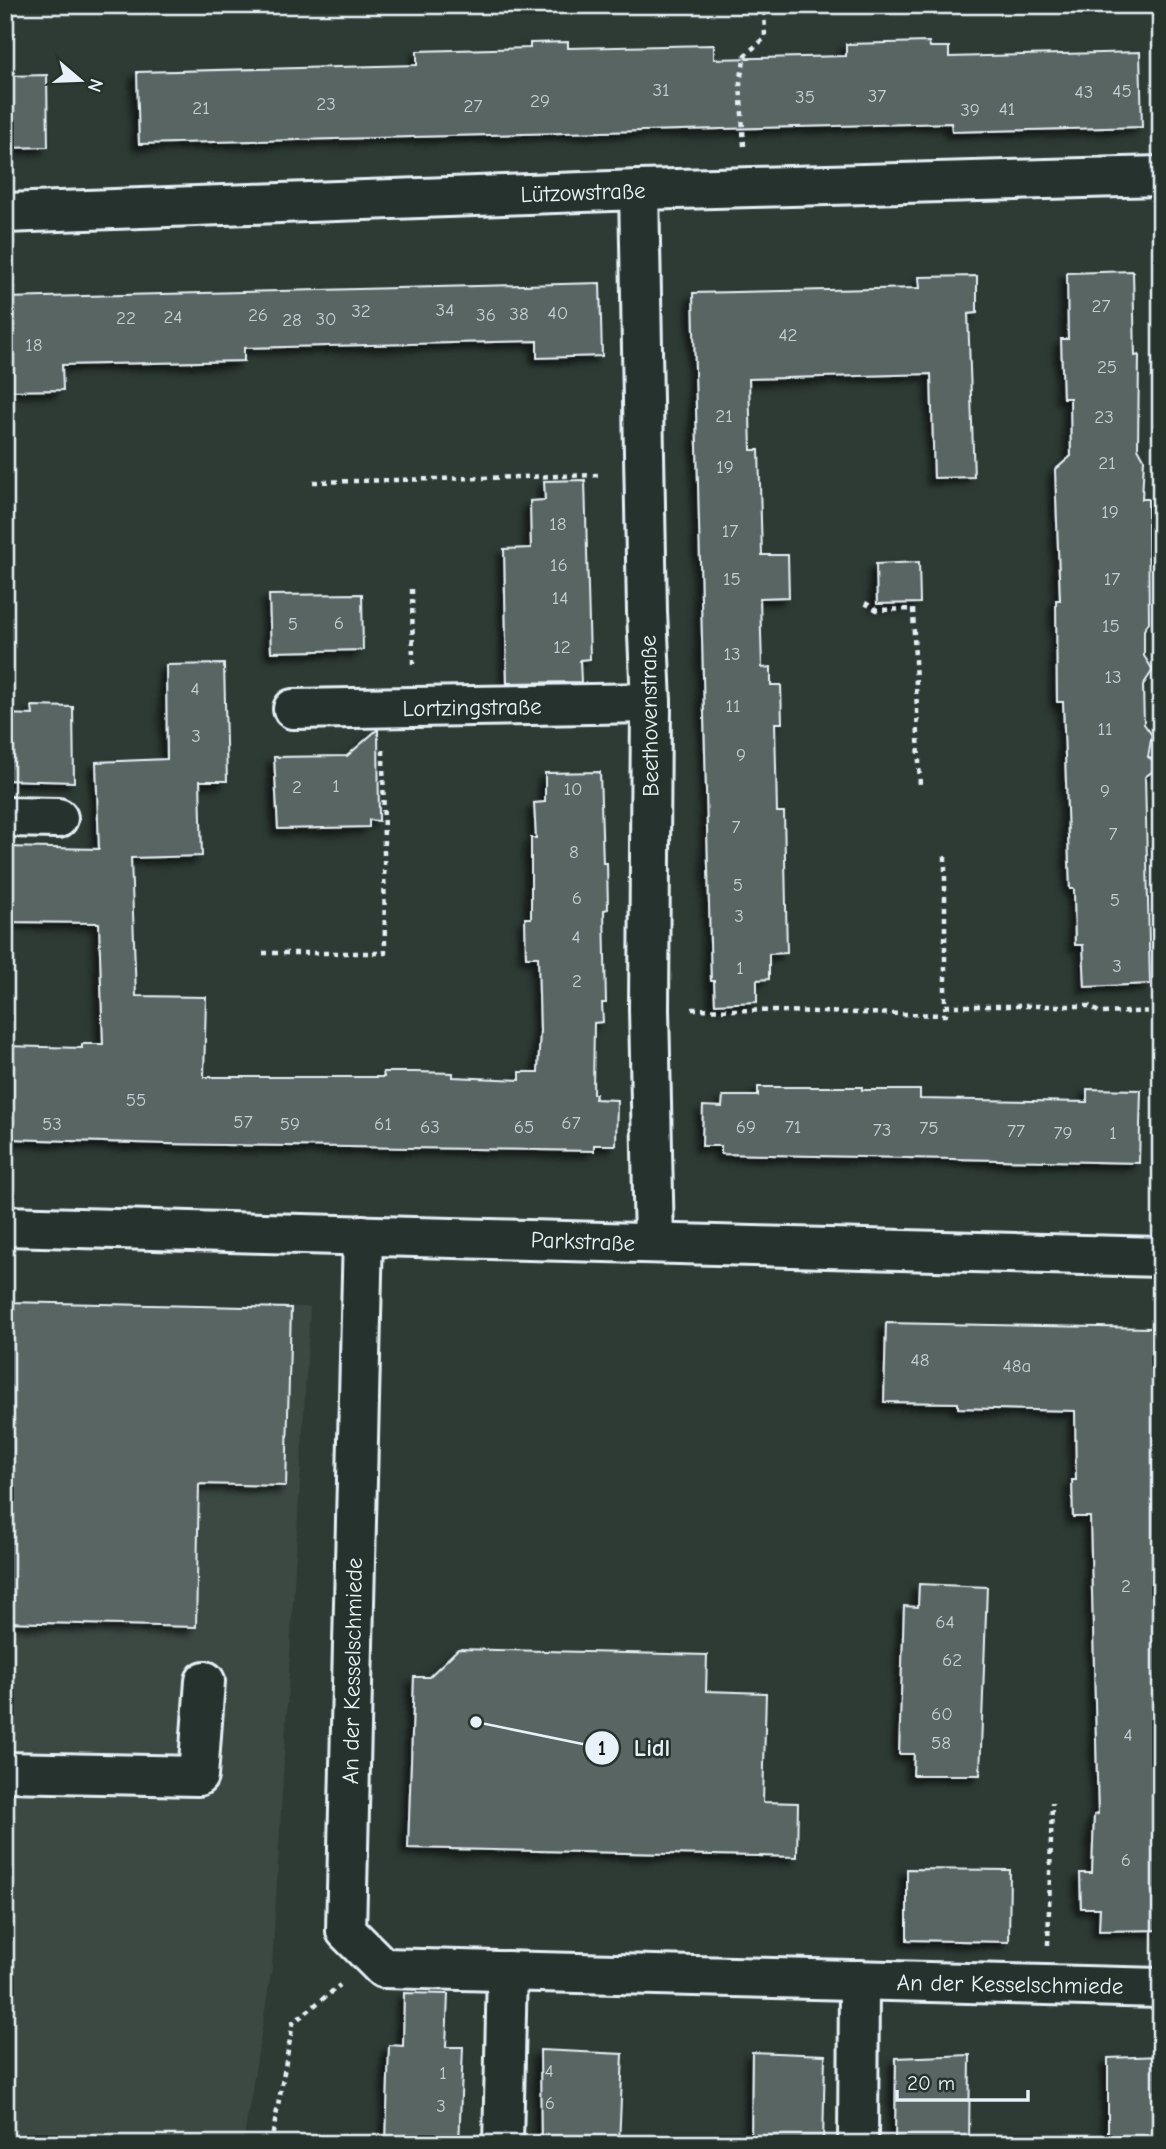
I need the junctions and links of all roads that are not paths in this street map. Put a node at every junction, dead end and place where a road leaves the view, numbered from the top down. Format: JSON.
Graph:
{"nodes":[{"id":1,"x":1161,"y":176,"type":"edge"},
{"id":2,"x":639,"y":190,"type":"junction"},
{"id":3,"x":5,"y":213,"type":"edge"},
{"id":4,"x":651,"y":703,"type":"junction"},
{"id":5,"x":293,"y":709,"type":"dead end"},
{"id":6,"x":5,"y":817,"type":"edge"},
{"id":7,"x":58,"y":818,"type":"dead end"},
{"id":8,"x":5,"y":1226,"type":"edge"},
{"id":9,"x":363,"y":1235,"type":"junction"},
{"id":10,"x":654,"y":1243,"type":"junction"},
{"id":11,"x":1161,"y":1257,"type":"edge"},
{"id":12,"x":205,"y":1681,"type":"dead end"},
{"id":13,"x":5,"y":1772,"type":"edge"},
{"id":14,"x":507,"y":1971,"type":"junction"},
{"id":15,"x":859,"y":1980,"type":"junction"},
{"id":16,"x":1161,"y":1987,"type":"edge"},
{"id":17,"x":503,"y":2144,"type":"edge"},
{"id":18,"x":858,"y":2144,"type":"edge"}],
"edges":[{"from":1,"to":2,"type":"street","name":"Lützowstraße"},
{"from":2,"to":3,"type":"street","name":"Lützowstraße"},
{"from":2,"to":4,"type":"street","name":"Beethovenstraße"},
{"from":4,"to":5,"type":"street","name":"Lortzingstraße"},
{"from":4,"to":10,"type":"street","name":"Beethovenstraße"},
{"from":6,"to":7,"type":"street"},
{"from":8,"to":9,"type":"street","name":"Parkstraße"},
{"from":9,"to":10,"type":"street","name":"Parkstraße"},
{"from":9,"to":14,"type":"street","name":"An der Kesselschmiede"},
{"from":10,"to":11,"type":"street","name":"Parkstraße"},
{"from":12,"to":13,"type":"street"},
{"from":14,"to":15,"type":"street","name":"An der Kesselschmiede"},
{"from":14,"to":17,"type":"street"},
{"from":15,"to":16,"type":"street","name":"An der Kesselschmiede"},
{"from":15,"to":18,"type":"street"}]}
